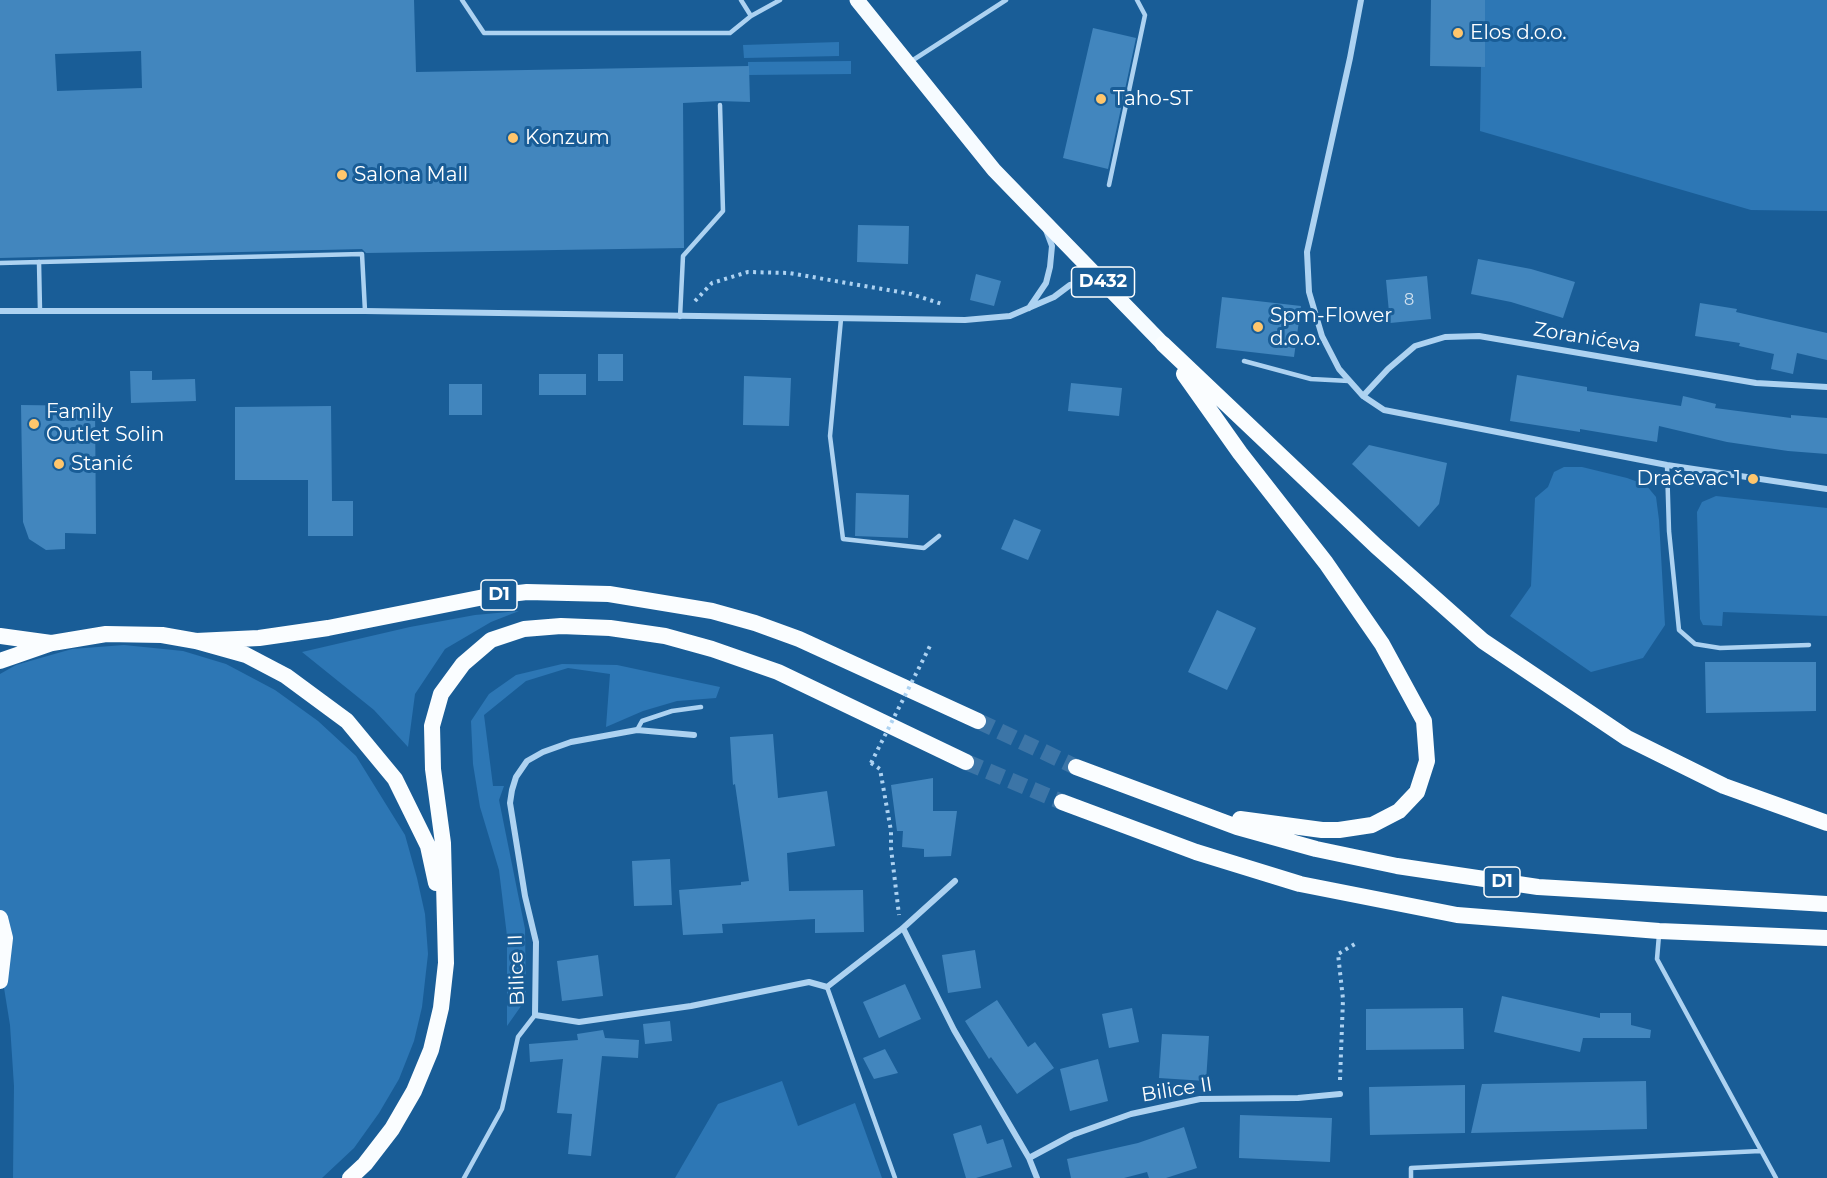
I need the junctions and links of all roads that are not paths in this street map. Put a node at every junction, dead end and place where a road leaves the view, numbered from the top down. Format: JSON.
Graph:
{"nodes":[{"id":1,"x":462,"y":0,"type":"edge"},
{"id":2,"x":741,"y":0,"type":"edge"},
{"id":3,"x":780,"y":0,"type":"edge"},
{"id":4,"x":857,"y":0,"type":"edge"},
{"id":5,"x":1006,"y":0,"type":"edge"},
{"id":6,"x":1137,"y":0,"type":"edge"},
{"id":7,"x":1361,"y":0,"type":"edge"},
{"id":8,"x":752,"y":16,"type":"junction"},
{"id":9,"x":908,"y":64,"type":"junction"},
{"id":10,"x":720,"y":105,"type":"dead end"},
{"id":11,"x":1109,"y":185,"type":"dead end"},
{"id":12,"x":1043,"y":220,"type":"junction"},
{"id":13,"x":39,"y":262,"type":"junction"},
{"id":14,"x":0,"y":263,"type":"edge"},
{"id":15,"x":1105,"y":284,"type":"junction"},
{"id":16,"x":1028,"y":309,"type":"junction"},
{"id":17,"x":0,"y":311,"type":"edge"},
{"id":18,"x":40,"y":311,"type":"junction"},
{"id":19,"x":365,"y":311,"type":"junction"},
{"id":20,"x":680,"y":317,"type":"junction"},
{"id":21,"x":841,"y":319,"type":"junction"},
{"id":22,"x":1163,"y":344,"type":"junction"},
{"id":23,"x":1244,"y":361,"type":"dead end"},
{"id":24,"x":1349,"y":381,"type":"junction"},
{"id":25,"x":1827,"y":387,"type":"edge"},
{"id":26,"x":1363,"y":396,"type":"junction"},
{"id":27,"x":1667,"y":465,"type":"junction"},
{"id":28,"x":1827,"y":489,"type":"edge"},
{"id":29,"x":939,"y":536,"type":"dead end"},
{"id":30,"x":0,"y":636,"type":"edge"},
{"id":31,"x":196,"y":641,"type":"junction"},
{"id":32,"x":52,"y":643,"type":"junction"},
{"id":33,"x":1809,"y":645,"type":"dead end"},
{"id":34,"x":0,"y":661,"type":"edge"},
{"id":35,"x":701,"y":707,"type":"dead end"},
{"id":36,"x":978,"y":721,"type":"tunnel mouth"},
{"id":37,"x":637,"y":730,"type":"junction"},
{"id":38,"x":694,"y":735,"type":"dead end"},
{"id":39,"x":966,"y":762,"type":"tunnel mouth"},
{"id":40,"x":1076,"y":767,"type":"tunnel mouth"},
{"id":41,"x":1062,"y":801,"type":"tunnel mouth"},
{"id":42,"x":1199,"y":813,"type":"junction"},
{"id":43,"x":1827,"y":823,"type":"edge"},
{"id":44,"x":955,"y":881,"type":"dead end"},
{"id":45,"x":1827,"y":904,"type":"edge"},
{"id":46,"x":0,"y":918,"type":"edge"},
{"id":47,"x":444,"y":919,"type":"junction"},
{"id":48,"x":903,"y":927,"type":"junction"},
{"id":49,"x":1659,"y":931,"type":"junction"},
{"id":50,"x":1827,"y":938,"type":"edge"},
{"id":51,"x":0,"y":981,"type":"edge"},
{"id":52,"x":826,"y":987,"type":"junction"},
{"id":53,"x":535,"y":1015,"type":"junction"},
{"id":54,"x":1340,"y":1094,"type":"road end"},
{"id":55,"x":1760,"y":1150,"type":"junction"},
{"id":56,"x":1029,"y":1158,"type":"junction"},
{"id":57,"x":350,"y":1178,"type":"edge"},
{"id":58,"x":464,"y":1178,"type":"edge"},
{"id":59,"x":895,"y":1178,"type":"edge"},
{"id":60,"x":1037,"y":1178,"type":"edge"},
{"id":61,"x":1411,"y":1178,"type":"edge"},
{"id":62,"x":1776,"y":1178,"type":"edge"}],
"edges":[{"from":1,"to":8,"type":"lane"},
{"from":2,"to":8,"type":"lane"},
{"from":3,"to":8,"type":"lane"},
{"from":4,"to":9,"type":"main road","number":"D432"},
{"from":5,"to":9,"type":"lane"},
{"from":6,"to":11,"type":"lane"},
{"from":7,"to":24,"type":"street"},
{"from":9,"to":12,"type":"main road","number":"D432"},
{"from":10,"to":20,"type":"lane"},
{"from":12,"to":15,"type":"main road","number":"D432"},
{"from":12,"to":16,"type":"street"},
{"from":13,"to":14,"type":"lane"},
{"from":13,"to":18,"type":"lane"},
{"from":13,"to":19,"type":"lane"},
{"from":15,"to":16,"type":"street"},
{"from":15,"to":22,"type":"main road","number":"D432"},
{"from":16,"to":21,"type":"street"},
{"from":17,"to":18,"type":"street"},
{"from":18,"to":19,"type":"street"},
{"from":19,"to":20,"type":"street"},
{"from":20,"to":21,"type":"street"},
{"from":21,"to":29,"type":"lane"},
{"from":22,"to":42,"type":"highway"},
{"from":22,"to":43,"type":"highway"},
{"from":23,"to":24,"type":"lane"},
{"from":24,"to":26,"type":"street"},
{"from":25,"to":26,"type":"street","name":"Zoranićeva"},
{"from":26,"to":27,"type":"street"},
{"from":27,"to":28,"type":"street"},
{"from":27,"to":33,"type":"lane"},
{"from":30,"to":32,"type":"highway"},
{"from":31,"to":32,"type":"highway","number":"D1"},
{"from":31,"to":36,"type":"highway","number":"D1"},
{"from":31,"to":47,"type":"highway"},
{"from":32,"to":34,"type":"highway","number":"D1"},
{"from":35,"to":37,"type":"lane","name":"Bilice II"},
{"from":37,"to":38,"type":"street","name":"Bilice II"},
{"from":37,"to":53,"type":"street","name":"Bilice II"},
{"from":39,"to":47,"type":"highway","number":"D1"},
{"from":40,"to":42,"type":"highway","number":"D1"},
{"from":41,"to":49,"type":"highway","number":"D1"},
{"from":42,"to":45,"type":"highway","number":"D1"},
{"from":44,"to":48,"type":"street"},
{"from":46,"to":51,"type":"highway"},
{"from":47,"to":57,"type":"highway","number":"D1"},
{"from":48,"to":52,"type":"street"},
{"from":48,"to":56,"type":"street"},
{"from":49,"to":50,"type":"highway","number":"D1"},
{"from":49,"to":55,"type":"lane"},
{"from":52,"to":53,"type":"street","name":"Bilice II"},
{"from":52,"to":59,"type":"lane"},
{"from":53,"to":58,"type":"lane"},
{"from":54,"to":56,"type":"street","name":"Bilice II"},
{"from":55,"to":61,"type":"lane"},
{"from":55,"to":62,"type":"lane"},
{"from":56,"to":60,"type":"street"}]}
